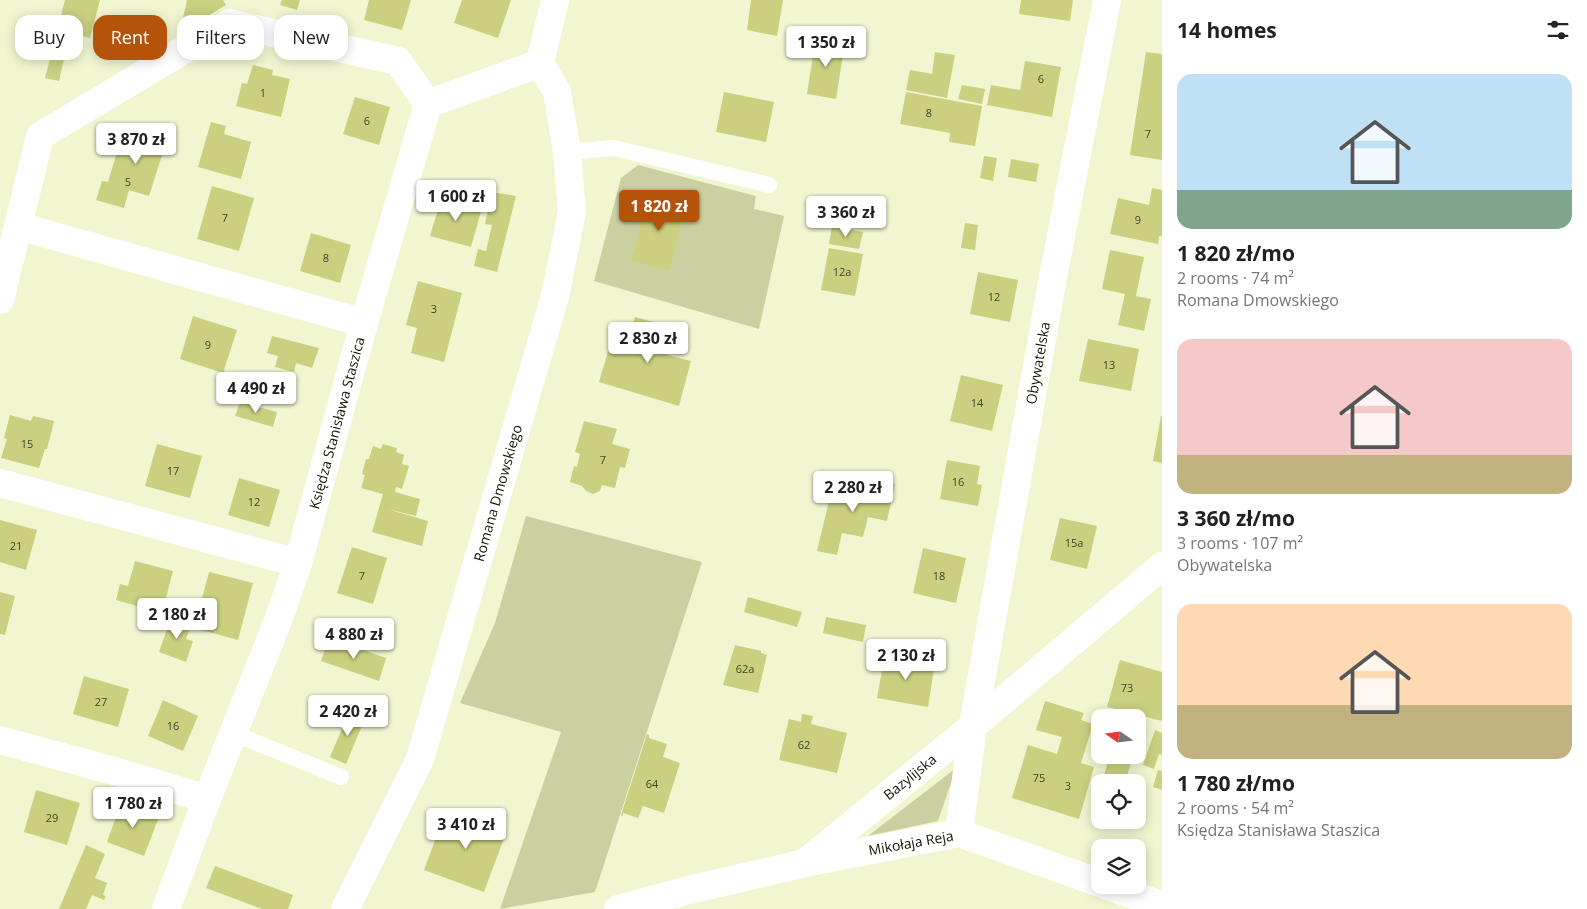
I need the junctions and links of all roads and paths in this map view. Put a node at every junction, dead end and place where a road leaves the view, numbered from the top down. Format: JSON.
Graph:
{"nodes":[{"id":1,"x":555,"y":0,"type":"edge"},
{"id":2,"x":1107,"y":0,"type":"edge"},
{"id":3,"x":540,"y":63,"type":"junction"},
{"id":4,"x":428,"y":104,"type":"junction"},
{"id":5,"x":567,"y":152,"type":"junction"},
{"id":6,"x":769,"y":185,"type":"dead end"},
{"id":7,"x":18,"y":226,"type":"junction"},
{"id":8,"x":0,"y":300,"type":"edge"},
{"id":9,"x":364,"y":323,"type":"junction"},
{"id":10,"x":0,"y":483,"type":"edge"},
{"id":11,"x":298,"y":562,"type":"junction"},
{"id":12,"x":1162,"y":566,"type":"edge"},
{"id":13,"x":973,"y":726,"type":"junction"},
{"id":14,"x":233,"y":733,"type":"junction"},
{"id":15,"x":0,"y":740,"type":"edge"},
{"id":16,"x":341,"y":777,"type":"dead end"},
{"id":17,"x":207,"y":799,"type":"junction"},
{"id":18,"x":959,"y":833,"type":"junction"},
{"id":19,"x":805,"y":863,"type":"junction"},
{"id":20,"x":1091,"y":880,"type":"edge"},
{"id":21,"x":1117,"y":896,"type":"edge"},
{"id":22,"x":690,"y":899,"type":"edge"},
{"id":23,"x":1162,"y":905,"type":"edge"},
{"id":24,"x":166,"y":909,"type":"edge"},
{"id":25,"x":345,"y":909,"type":"edge"},
{"id":26,"x":618,"y":909,"type":"edge"}],
"edges":[{"from":1,"to":3,"type":"street"},
{"from":2,"to":13,"type":"street","name":"Obywatelska"},
{"from":3,"to":4,"type":"street"},
{"from":3,"to":5,"type":"street","name":"Romana Dmowskiego"},
{"from":4,"to":7,"type":"street"},
{"from":4,"to":9,"type":"street","name":"Księdza Stanisława Staszica"},
{"from":5,"to":6,"type":"lane"},
{"from":5,"to":25,"type":"street","name":"Romana Dmowskiego"},
{"from":7,"to":8,"type":"street"},
{"from":7,"to":9,"type":"street"},
{"from":9,"to":11,"type":"street","name":"Księdza Stanisława Staszica"},
{"from":10,"to":11,"type":"street"},
{"from":11,"to":14,"type":"street","name":"Księdza Stanisława Staszica"},
{"from":12,"to":13,"type":"street","name":"Bazylijska"},
{"from":13,"to":18,"type":"street","name":"Obywatelska"},
{"from":13,"to":19,"type":"street","name":"Bazylijska"},
{"from":14,"to":16,"type":"lane"},
{"from":14,"to":17,"type":"street","name":"Księdza Stanisława Staszica"},
{"from":15,"to":17,"type":"street"},
{"from":17,"to":24,"type":"street","name":"Księdza Stanisława Staszica"},
{"from":18,"to":19,"type":"street","name":"Mikołaja Reja"},
{"from":18,"to":20,"type":"street","name":"Mikołaja Reja"},
{"from":19,"to":22,"type":"street","name":"Bazylijska"},
{"from":21,"to":23,"type":"street"},
{"from":22,"to":26,"type":"street","name":"Bazylijska"}]}
